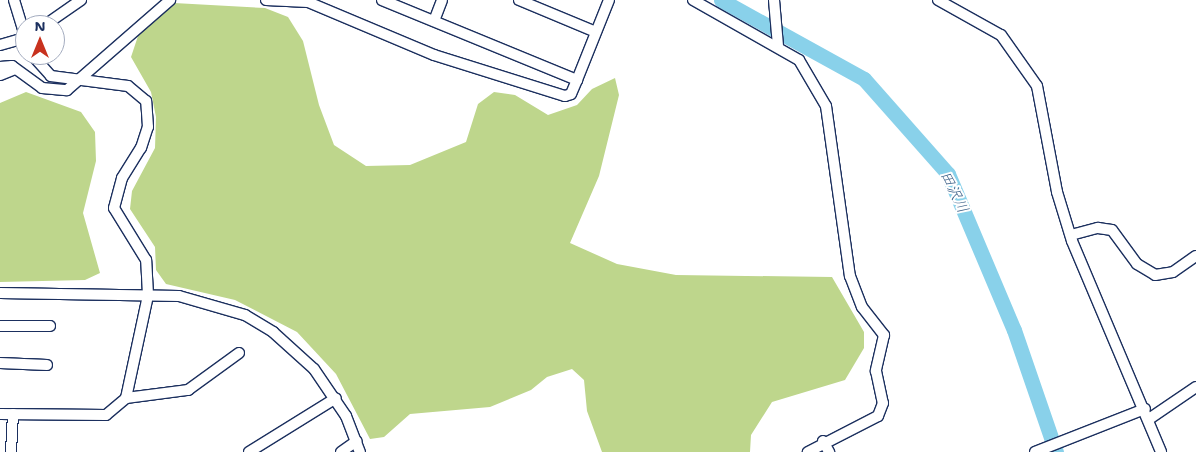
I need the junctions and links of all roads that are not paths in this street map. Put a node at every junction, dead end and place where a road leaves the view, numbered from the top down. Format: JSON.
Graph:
{"nodes":[{"id":1,"x":14,"y":0,"type":"edge"},
{"id":2,"x":81,"y":0,"type":"edge"},
{"id":3,"x":170,"y":0,"type":"edge"},
{"id":4,"x":266,"y":0,"type":"edge"},
{"id":5,"x":382,"y":0,"type":"edge"},
{"id":6,"x":442,"y":0,"type":"edge"},
{"id":7,"x":518,"y":0,"type":"edge"},
{"id":8,"x":609,"y":0,"type":"edge"},
{"id":9,"x":693,"y":0,"type":"edge"},
{"id":10,"x":774,"y":0,"type":"edge"},
{"id":11,"x":938,"y":0,"type":"edge"},
{"id":12,"x":19,"y":15,"type":"edge"},
{"id":13,"x":59,"y":15,"type":"edge"},
{"id":14,"x":434,"y":21,"type":"junction"},
{"id":15,"x":596,"y":32,"type":"junction"},
{"id":16,"x":15,"y":40,"type":"edge"},
{"id":17,"x":778,"y":42,"type":"junction"},
{"id":18,"x":0,"y":45,"type":"edge"},
{"id":19,"x":40,"y":65,"type":"edge"},
{"id":20,"x":0,"y":67,"type":"edge"},
{"id":21,"x":15,"y":69,"type":"junction"},
{"id":22,"x":0,"y":76,"type":"edge"},
{"id":23,"x":577,"y":80,"type":"junction"},
{"id":24,"x":77,"y":82,"type":"junction"},
{"id":25,"x":1070,"y":235,"type":"junction"},
{"id":26,"x":1196,"y":256,"type":"edge"},
{"id":27,"x":0,"y":293,"type":"edge"},
{"id":28,"x":148,"y":294,"type":"junction"},
{"id":29,"x":0,"y":326,"type":"edge"},
{"id":30,"x":50,"y":326,"type":"dead end"},
{"id":31,"x":239,"y":353,"type":"dead end"},
{"id":32,"x":0,"y":363,"type":"edge"},
{"id":33,"x":46,"y":365,"type":"dead end"},
{"id":34,"x":1196,"y":387,"type":"edge"},
{"id":35,"x":126,"y":398,"type":"junction"},
{"id":36,"x":336,"y":398,"type":"junction"},
{"id":37,"x":0,"y":414,"type":"edge"},
{"id":38,"x":13,"y":414,"type":"junction"},
{"id":39,"x":1147,"y":414,"type":"junction"},
{"id":40,"x":357,"y":441,"type":"junction"},
{"id":41,"x":823,"y":441,"type":"junction"},
{"id":42,"x":1040,"y":451,"type":"edge"},
{"id":43,"x":11,"y":452,"type":"edge"},
{"id":44,"x":249,"y":452,"type":"edge"},
{"id":45,"x":340,"y":452,"type":"edge"},
{"id":46,"x":360,"y":452,"type":"edge"},
{"id":47,"x":808,"y":452,"type":"edge"},
{"id":48,"x":829,"y":452,"type":"edge"},
{"id":49,"x":1161,"y":452,"type":"edge"}],
"edges":[{"from":1,"to":12,"type":"street"},
{"from":2,"to":13,"type":"street"},
{"from":3,"to":24,"type":"street"},
{"from":4,"to":23,"type":"street"},
{"from":5,"to":14,"type":"street"},
{"from":6,"to":14,"type":"street"},
{"from":7,"to":15,"type":"street"},
{"from":8,"to":15,"type":"street"},
{"from":9,"to":17,"type":"street"},
{"from":10,"to":17,"type":"street"},
{"from":11,"to":25,"type":"street"},
{"from":14,"to":23,"type":"street"},
{"from":15,"to":23,"type":"street"},
{"from":16,"to":18,"type":"street"},
{"from":17,"to":41,"type":"street"},
{"from":19,"to":24,"type":"street"},
{"from":20,"to":21,"type":"street"},
{"from":21,"to":22,"type":"street"},
{"from":21,"to":24,"type":"street"},
{"from":24,"to":28,"type":"street"},
{"from":25,"to":26,"type":"street"},
{"from":25,"to":39,"type":"street"},
{"from":27,"to":28,"type":"street"},
{"from":28,"to":35,"type":"street"},
{"from":28,"to":36,"type":"street"},
{"from":29,"to":30,"type":"street"},
{"from":31,"to":35,"type":"street"},
{"from":32,"to":33,"type":"street"},
{"from":34,"to":39,"type":"street"},
{"from":35,"to":38,"type":"street"},
{"from":36,"to":40,"type":"street"},
{"from":36,"to":44,"type":"street"},
{"from":37,"to":38,"type":"street"},
{"from":38,"to":43,"type":"street"},
{"from":39,"to":42,"type":"street"},
{"from":39,"to":49,"type":"street"},
{"from":40,"to":45,"type":"street"},
{"from":40,"to":46,"type":"street"},
{"from":41,"to":47,"type":"street"},
{"from":41,"to":48,"type":"street"}]}
